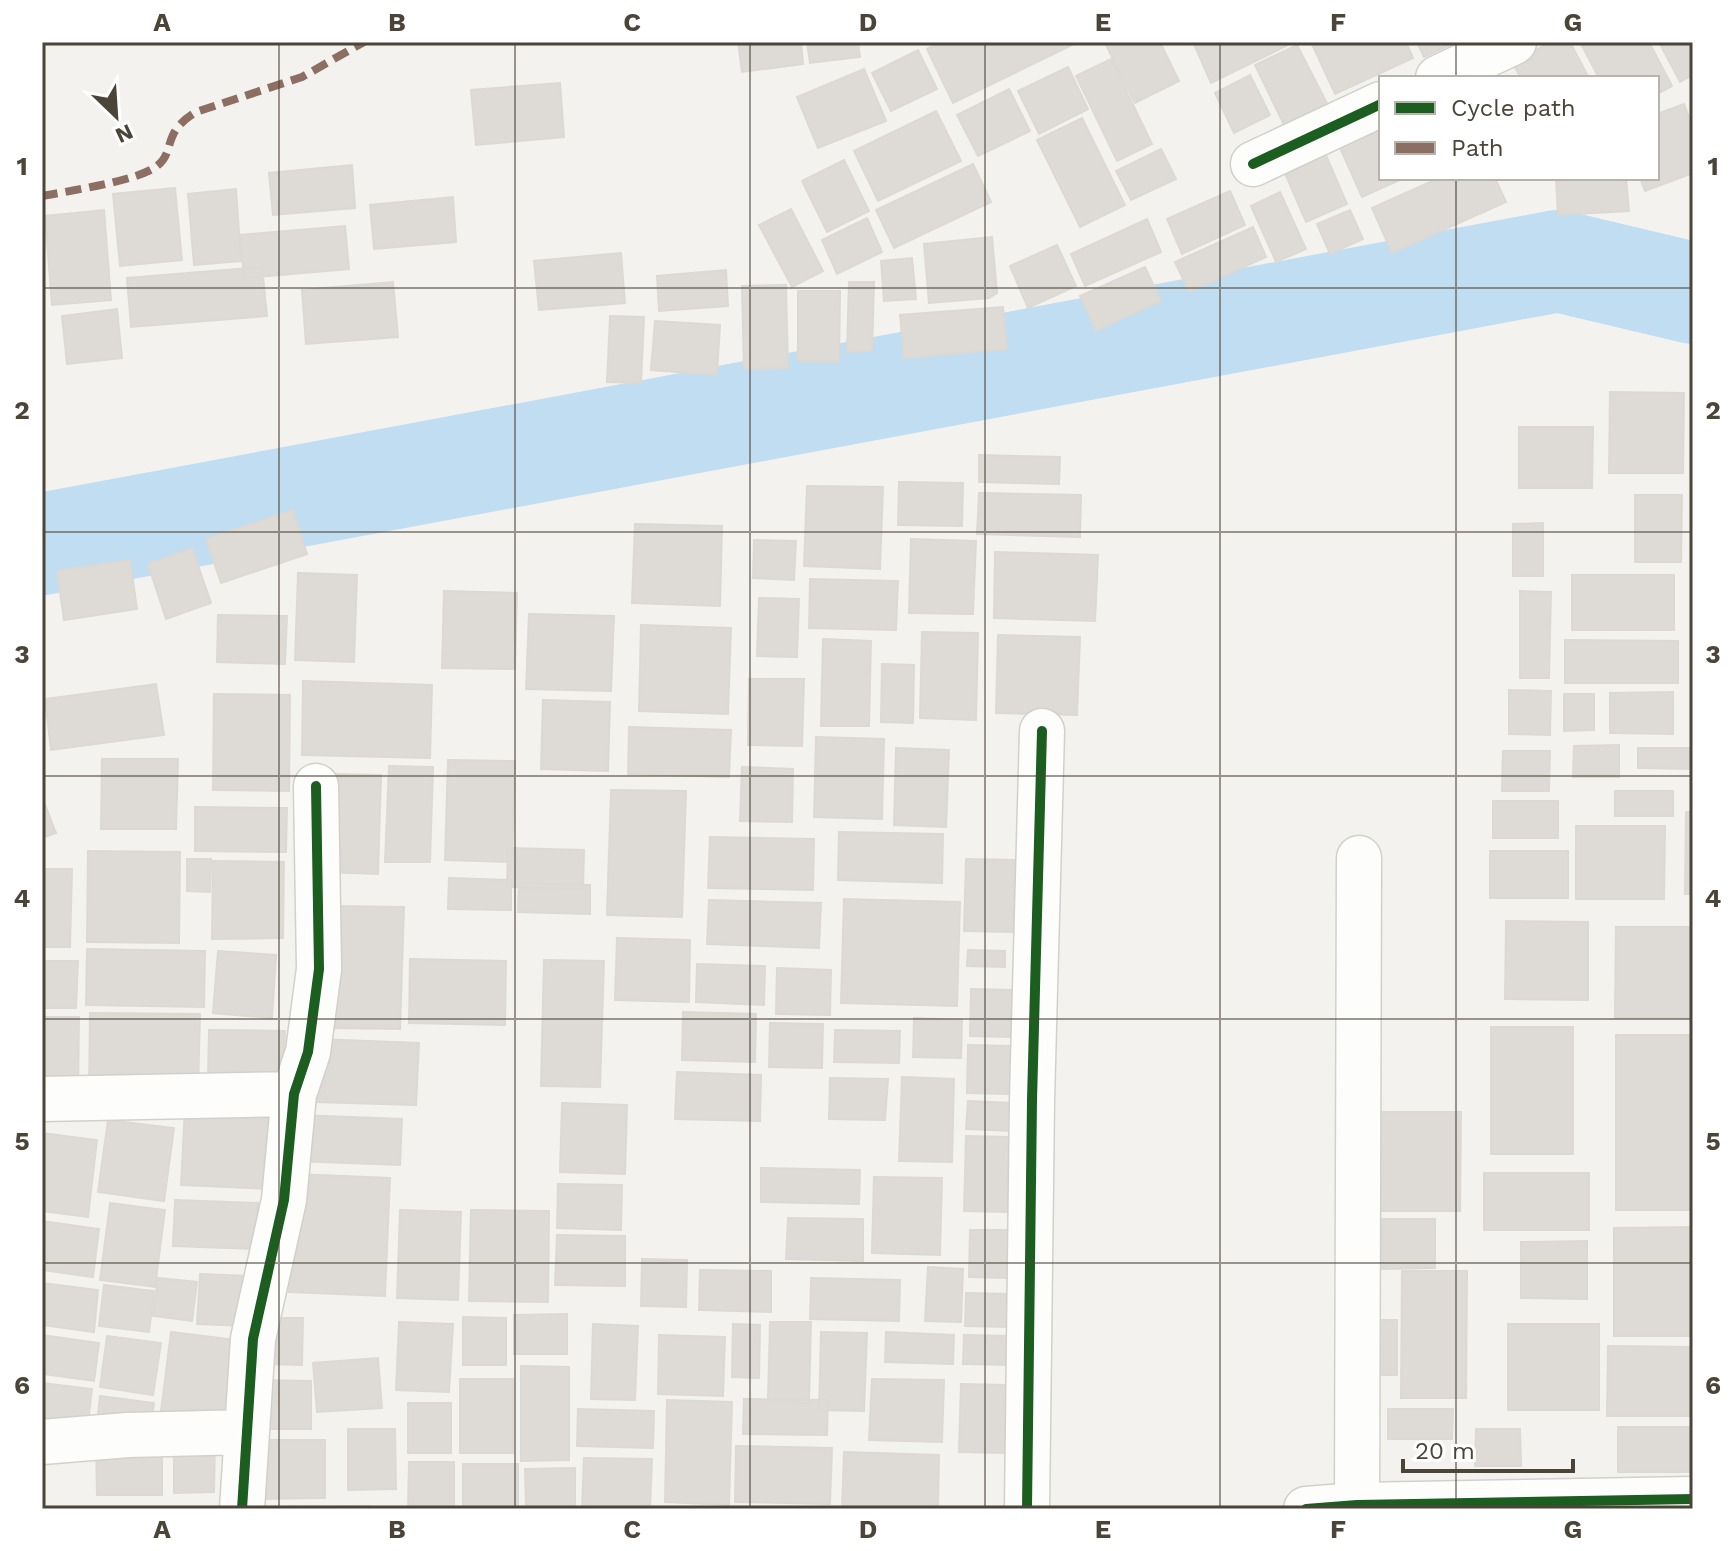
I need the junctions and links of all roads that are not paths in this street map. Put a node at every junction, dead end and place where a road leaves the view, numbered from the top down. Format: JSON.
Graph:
{"nodes":[{"id":1,"x":1514,"y":42,"type":"edge"},
{"id":2,"x":1442,"y":76,"type":"edge"},
{"id":3,"x":1379,"y":105,"type":"edge"},
{"id":4,"x":1253,"y":164,"type":"dead end"},
{"id":5,"x":1042,"y":731,"type":"dead end"},
{"id":6,"x":316,"y":786,"type":"dead end"},
{"id":7,"x":1359,"y":858,"type":"dead end"},
{"id":8,"x":294,"y":1094,"type":"junction"},
{"id":9,"x":42,"y":1099,"type":"edge"},
{"id":10,"x":247,"y":1432,"type":"junction"},
{"id":11,"x":42,"y":1442,"type":"edge"},
{"id":12,"x":1693,"y":1499,"type":"edge"},
{"id":13,"x":1357,"y":1505,"type":"junction"},
{"id":14,"x":242,"y":1509,"type":"edge"},
{"id":15,"x":1027,"y":1509,"type":"edge"},
{"id":16,"x":1306,"y":1509,"type":"edge"}],
"edges":[{"from":1,"to":2,"type":"street"},
{"from":3,"to":4,"type":"street"},
{"from":5,"to":15,"type":"street"},
{"from":6,"to":8,"type":"street"},
{"from":7,"to":13,"type":"street"},
{"from":8,"to":9,"type":"street"},
{"from":8,"to":10,"type":"street"},
{"from":10,"to":11,"type":"street"},
{"from":10,"to":14,"type":"street"},
{"from":12,"to":13,"type":"street"},
{"from":13,"to":16,"type":"street"}]}
